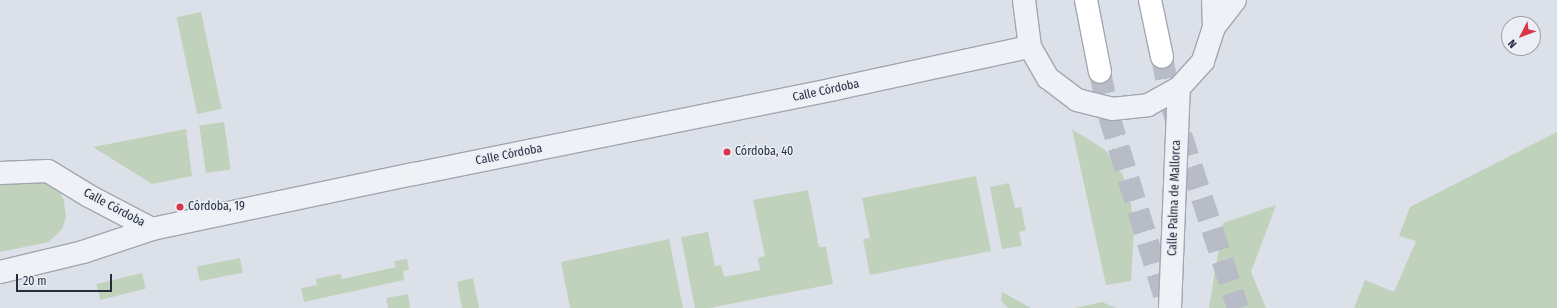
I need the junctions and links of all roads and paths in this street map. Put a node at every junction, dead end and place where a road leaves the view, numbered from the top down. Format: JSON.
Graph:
{"nodes":[{"id":1,"x":1023,"y":0,"type":"edge"},
{"id":2,"x":1086,"y":0,"type":"edge"},
{"id":3,"x":1150,"y":0,"type":"edge"},
{"id":4,"x":1213,"y":0,"type":"edge"},
{"id":5,"x":1235,"y":0,"type":"edge"},
{"id":6,"x":1214,"y":27,"type":"junction"},
{"id":7,"x":1030,"y":47,"type":"junction"},
{"id":8,"x":1162,"y":57,"type":"tunnel mouth"},
{"id":9,"x":1100,"y":72,"type":"tunnel mouth"},
{"id":10,"x":1180,"y":88,"type":"junction"},
{"id":11,"x":0,"y":173,"type":"edge"},
{"id":12,"x":152,"y":229,"type":"junction"},
{"id":13,"x":0,"y":272,"type":"edge"},
{"id":14,"x":1170,"y":308,"type":"edge"}],
"edges":[{"from":1,"to":7,"type":"street"},
{"from":2,"to":9,"type":"highway"},
{"from":3,"to":8,"type":"highway"},
{"from":4,"to":6,"type":"street"},
{"from":5,"to":6,"type":"street"},
{"from":6,"to":10,"type":"street"},
{"from":7,"to":10,"type":"street"},
{"from":7,"to":12,"type":"street","name":"Calle Córdoba"},
{"from":10,"to":14,"type":"street","name":"Calle Palma de Mallorca"},
{"from":11,"to":12,"type":"street","name":"Calle Córdoba"},
{"from":12,"to":13,"type":"street"}]}
